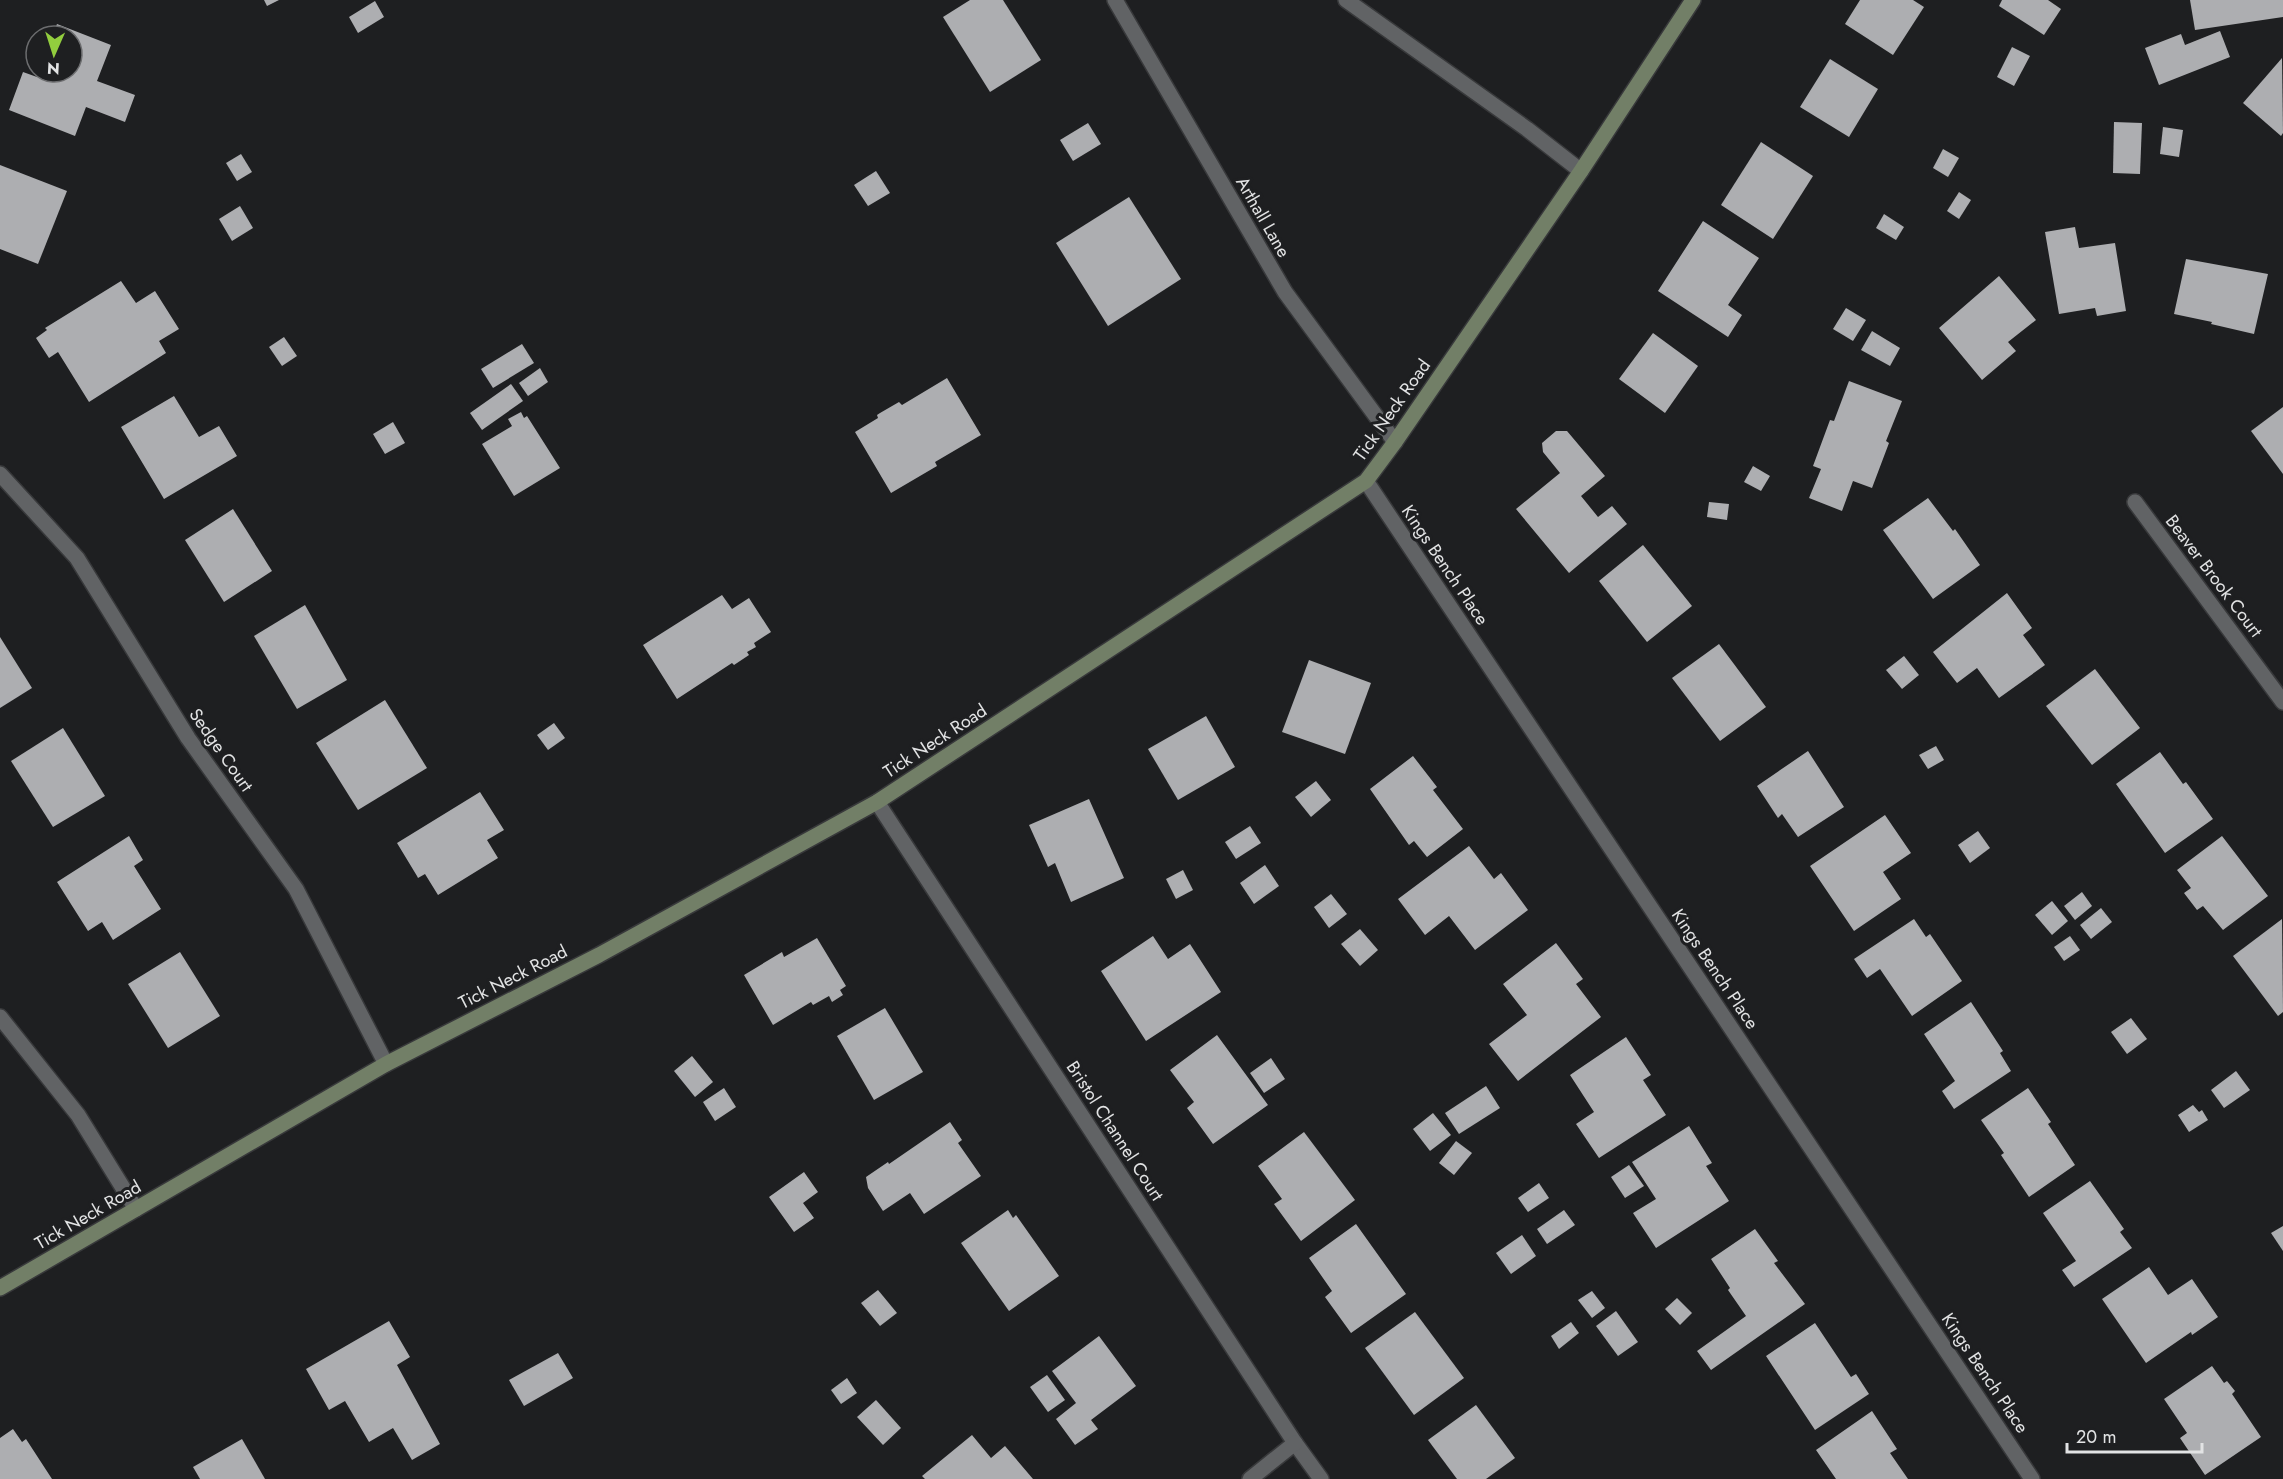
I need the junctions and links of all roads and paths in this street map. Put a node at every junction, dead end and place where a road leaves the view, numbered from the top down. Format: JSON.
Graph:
{"nodes":[{"id":1,"x":1115,"y":0,"type":"edge"},
{"id":2,"x":1346,"y":0,"type":"edge"},
{"id":3,"x":1693,"y":0,"type":"edge"},
{"id":4,"x":1581,"y":171,"type":"junction"},
{"id":5,"x":1395,"y":442,"type":"junction"},
{"id":6,"x":0,"y":474,"type":"edge"},
{"id":7,"x":1366,"y":480,"type":"junction"},
{"id":8,"x":2134,"y":502,"type":"dead end"},
{"id":9,"x":2283,"y":702,"type":"edge"},
{"id":10,"x":877,"y":802,"type":"junction"},
{"id":11,"x":0,"y":1017,"type":"edge"},
{"id":12,"x":386,"y":1064,"type":"junction"},
{"id":13,"x":136,"y":1209,"type":"junction"},
{"id":14,"x":0,"y":1288,"type":"edge"},
{"id":15,"x":1295,"y":1443,"type":"junction"},
{"id":16,"x":1250,"y":1479,"type":"edge"},
{"id":17,"x":1321,"y":1479,"type":"edge"},
{"id":18,"x":2032,"y":1479,"type":"edge"}],
"edges":[{"from":1,"to":5,"type":"street","name":"Arthall Lane"},
{"from":2,"to":4,"type":"street"},
{"from":3,"to":4,"type":"street","name":"Tick Neck Road"},
{"from":4,"to":5,"type":"street","name":"Tick Neck Road"},
{"from":5,"to":7,"type":"street","name":"Tick Neck Road"},
{"from":6,"to":12,"type":"street","name":"Sedge Court"},
{"from":7,"to":10,"type":"street","name":"Tick Neck Road"},
{"from":7,"to":18,"type":"street","name":"Kings Bench Place"},
{"from":8,"to":9,"type":"street","name":"Beaver Brook Court"},
{"from":10,"to":12,"type":"street","name":"Tick Neck Road"},
{"from":10,"to":15,"type":"street","name":"Bristol Channel Court"},
{"from":11,"to":13,"type":"street"},
{"from":12,"to":13,"type":"street","name":"Tick Neck Road"},
{"from":13,"to":14,"type":"street","name":"Tick Neck Road"},
{"from":15,"to":16,"type":"street"},
{"from":15,"to":17,"type":"street","name":"Bristol Channel Court"}]}
